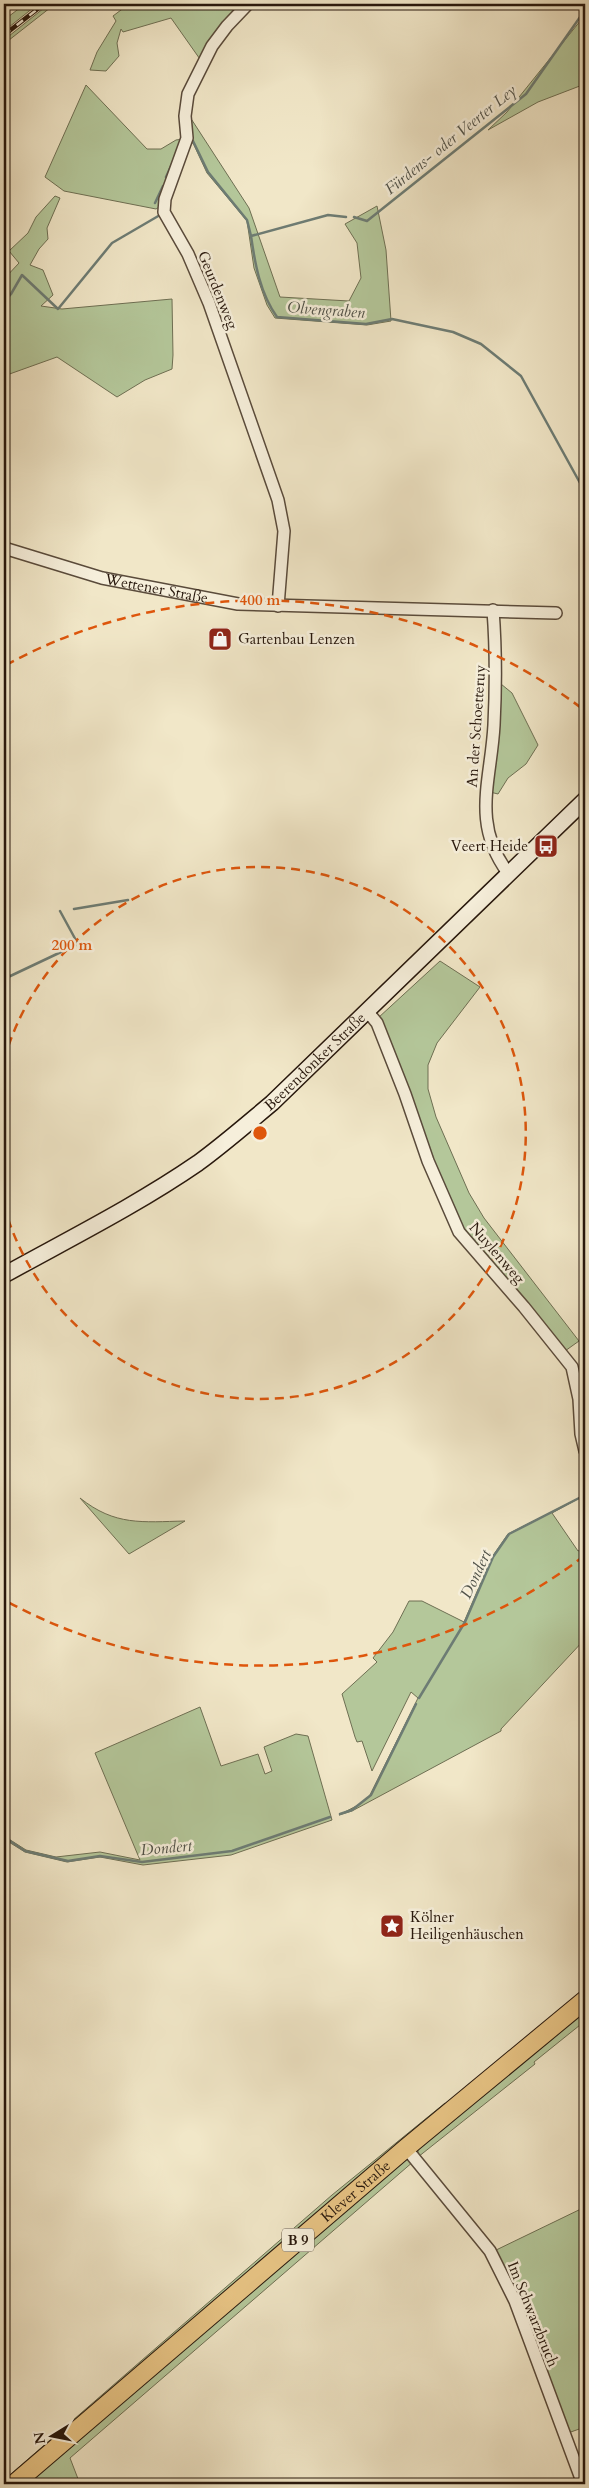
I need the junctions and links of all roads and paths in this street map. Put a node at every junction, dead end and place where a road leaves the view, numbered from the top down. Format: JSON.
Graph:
{"nodes":[{"id":1,"x":248,"y":4,"type":"edge"},
{"id":2,"x":4,"y":548,"type":"edge"},
{"id":3,"x":278,"y":606,"type":"junction"},
{"id":4,"x":493,"y":610,"type":"junction"},
{"id":5,"x":556,"y":613,"type":"dead end"},
{"id":6,"x":585,"y":800,"type":"edge"},
{"id":7,"x":508,"y":873,"type":"junction"},
{"id":8,"x":367,"y":1011,"type":"junction"},
{"id":9,"x":4,"y":1275,"type":"edge"},
{"id":10,"x":585,"y":1451,"type":"edge"},
{"id":11,"x":585,"y":2000,"type":"edge"},
{"id":12,"x":406,"y":2148,"type":"junction"},
{"id":13,"x":14,"y":2484,"type":"edge"},
{"id":14,"x":583,"y":2484,"type":"edge"}],
"edges":[{"from":1,"to":3,"type":"street","name":"Geurdenweg"},
{"from":2,"to":3,"type":"street","name":"Wettener Straße"},
{"from":3,"to":4,"type":"street","name":"Wettener Straße"},
{"from":4,"to":5,"type":"street"},
{"from":4,"to":7,"type":"street","name":"An der Schoetteruy"},
{"from":6,"to":7,"type":"street","name":"Beerendonker Straße"},
{"from":7,"to":8,"type":"street","name":"Beerendonker Straße"},
{"from":8,"to":9,"type":"street","name":"Beerendonker Straße"},
{"from":8,"to":10,"type":"street","name":"Nuylenweg"},
{"from":11,"to":12,"type":"main road","name":"Klever Straße","number":"B 9"},
{"from":12,"to":13,"type":"main road","name":"Klever Straße","number":"B 9"},
{"from":12,"to":14,"type":"street","name":"Im Schwarzbruch"}]}
